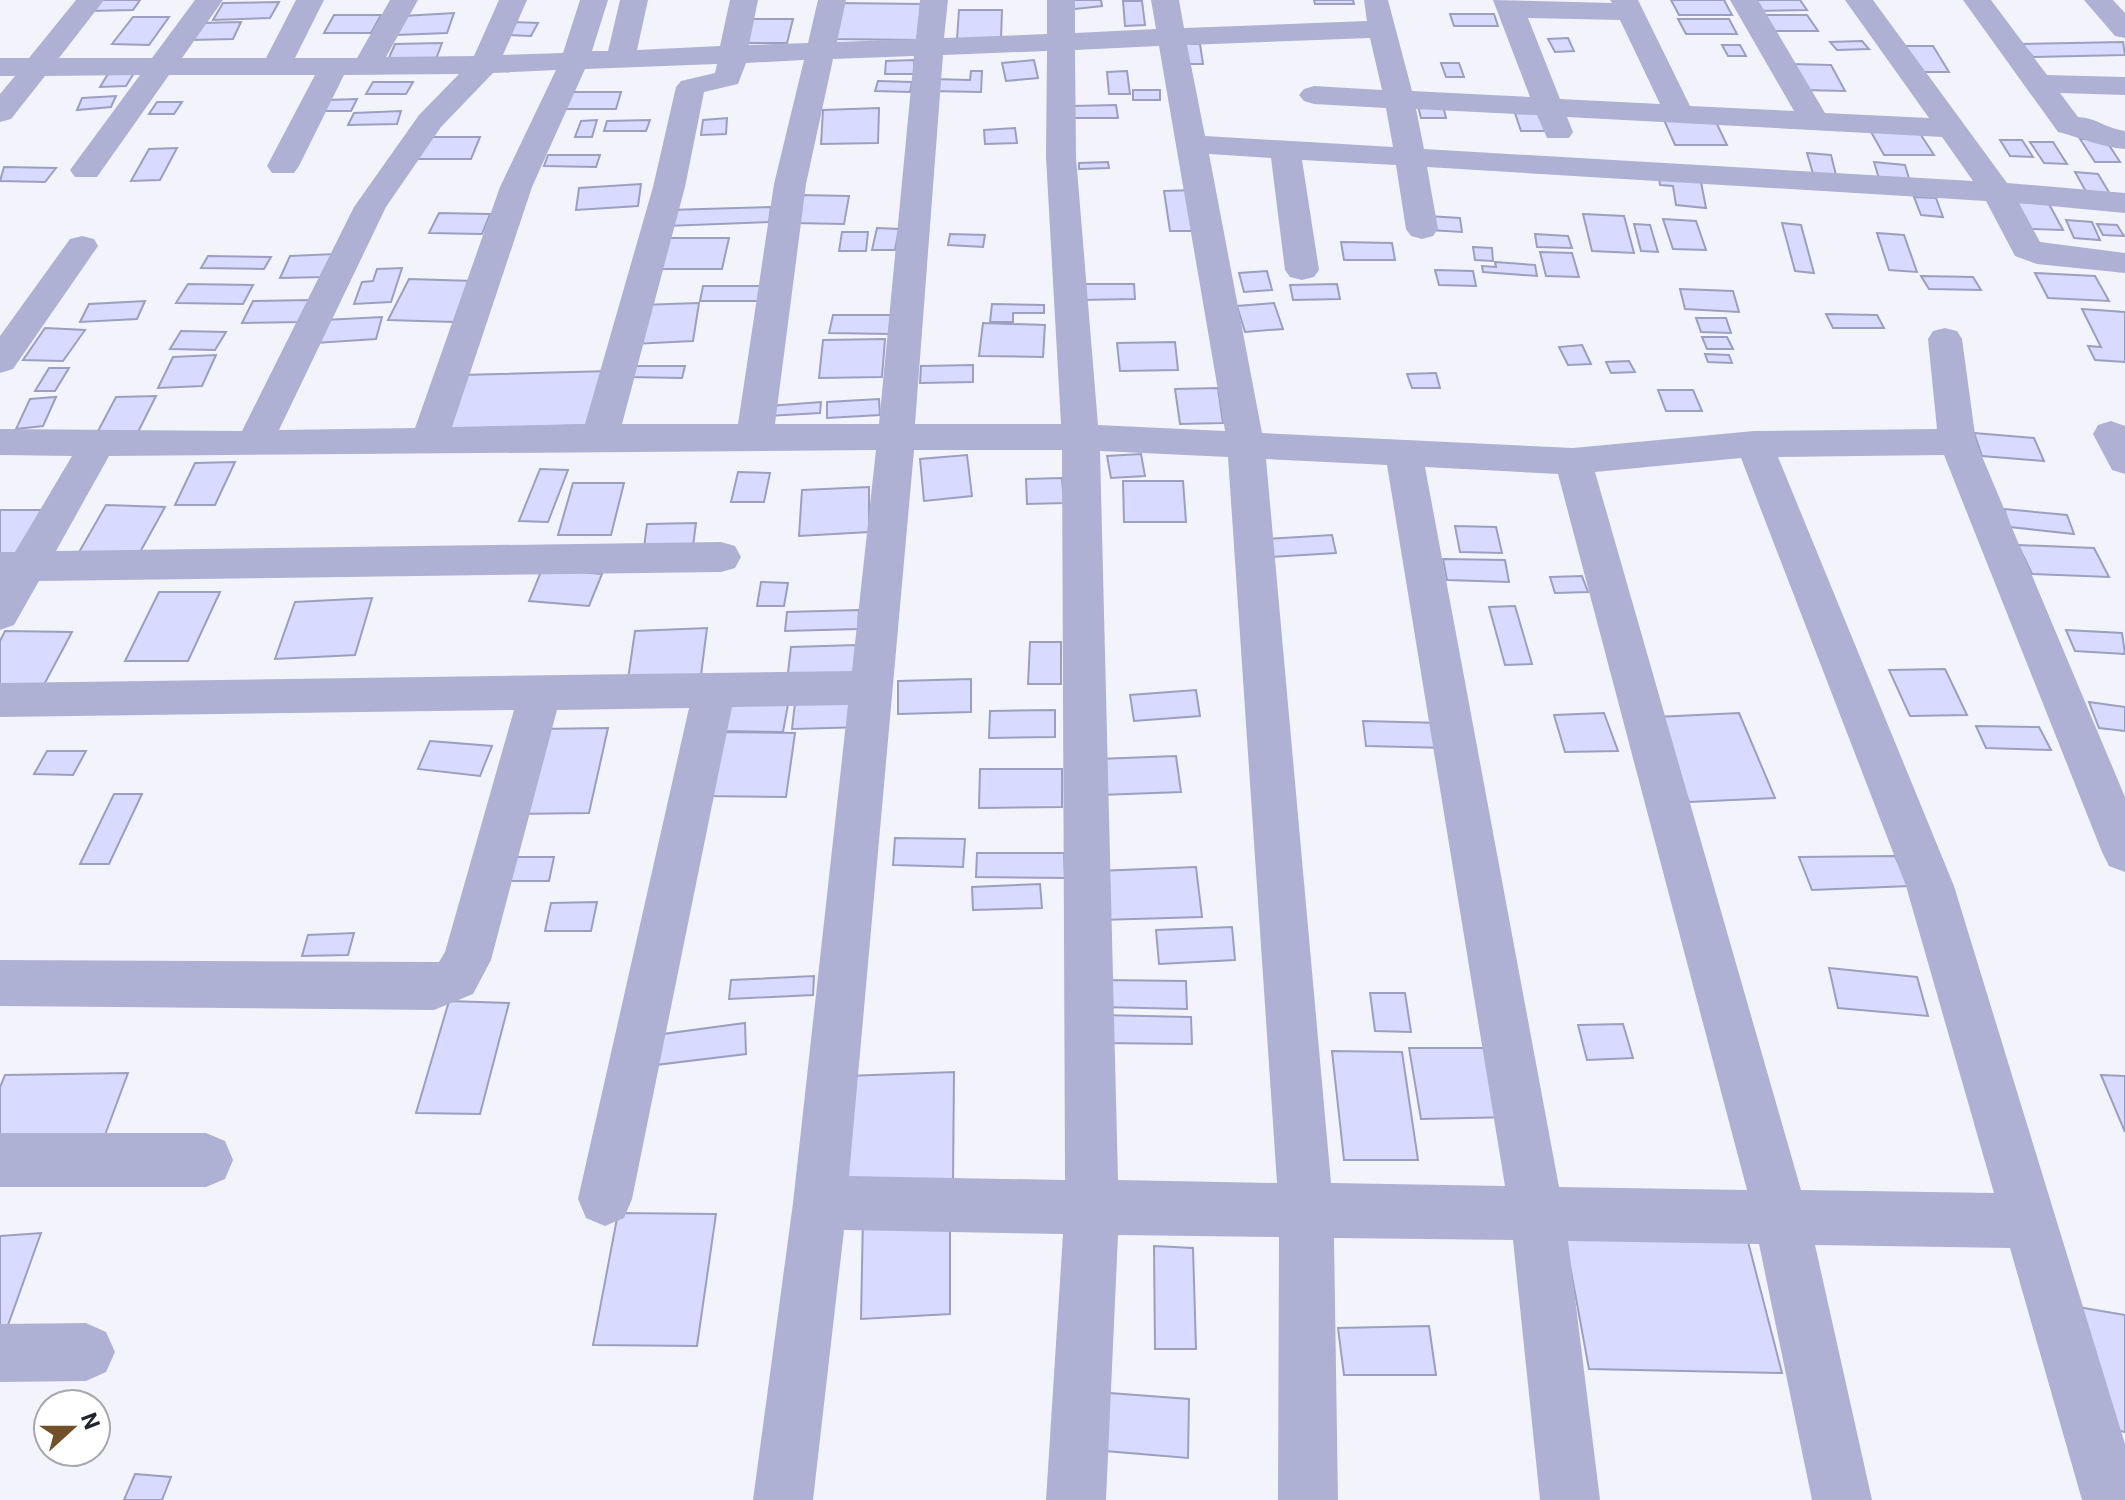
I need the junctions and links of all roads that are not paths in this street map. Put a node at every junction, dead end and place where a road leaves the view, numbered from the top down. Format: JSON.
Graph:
{"nodes":[{"id":1,"x":90,"y":0,"type":"edge"},
{"id":2,"x":209,"y":0,"type":"edge"},
{"id":3,"x":310,"y":0,"type":"edge"},
{"id":4,"x":404,"y":0,"type":"edge"},
{"id":5,"x":513,"y":0,"type":"edge"},
{"id":6,"x":594,"y":0,"type":"edge"},
{"id":7,"x":634,"y":0,"type":"edge"},
{"id":8,"x":744,"y":0,"type":"edge"},
{"id":9,"x":832,"y":0,"type":"edge"},
{"id":10,"x":934,"y":0,"type":"edge"},
{"id":11,"x":1061,"y":0,"type":"edge"},
{"id":12,"x":1165,"y":0,"type":"edge"},
{"id":13,"x":1294,"y":0,"type":"edge"},
{"id":14,"x":1376,"y":0,"type":"edge"},
{"id":15,"x":1744,"y":0,"type":"edge"},
{"id":16,"x":1859,"y":0,"type":"edge"},
{"id":17,"x":1977,"y":0,"type":"edge"},
{"id":18,"x":2098,"y":0,"type":"edge"},
{"id":19,"x":1509,"y":5,"type":"edge"},
{"id":20,"x":1627,"y":6,"type":"edge"},
{"id":21,"x":1383,"y":29,"type":"junction"},
{"id":22,"x":2125,"y":30,"type":"edge"},
{"id":23,"x":1170,"y":37,"type":"junction"},
{"id":24,"x":1062,"y":41,"type":"junction"},
{"id":25,"x":930,"y":46,"type":"junction"},
{"id":26,"x":821,"y":50,"type":"junction"},
{"id":27,"x":732,"y":56,"type":"junction"},
{"id":28,"x":621,"y":58,"type":"junction"},
{"id":29,"x":575,"y":60,"type":"junction"},
{"id":30,"x":1306,"y":62,"type":"junction"},
{"id":31,"x":485,"y":64,"type":"junction"},
{"id":32,"x":164,"y":66,"type":"junction"},
{"id":33,"x":276,"y":66,"type":"junction"},
{"id":34,"x":334,"y":66,"type":"junction"},
{"id":35,"x":367,"y":66,"type":"junction"},
{"id":36,"x":0,"y":67,"type":"edge"},
{"id":37,"x":38,"y":67,"type":"junction"},
{"id":38,"x":2042,"y":84,"type":"junction"},
{"id":39,"x":2125,"y":86,"type":"edge"},
{"id":40,"x":1399,"y":100,"type":"junction"},
{"id":41,"x":1551,"y":108,"type":"junction"},
{"id":42,"x":0,"y":112,"type":"edge"},
{"id":43,"x":1680,"y":115,"type":"junction"},
{"id":44,"x":1815,"y":121,"type":"junction"},
{"id":45,"x":1950,"y":128,"type":"junction"},
{"id":46,"x":2125,"y":140,"type":"edge"},
{"id":47,"x":1192,"y":144,"type":"junction"},
{"id":48,"x":1285,"y":151,"type":"junction"},
{"id":49,"x":1326,"y":153,"type":"junction"},
{"id":50,"x":1409,"y":158,"type":"junction"},
{"id":51,"x":283,"y":166,"type":"dead end"},
{"id":52,"x":1570,"y":167,"type":"junction"},
{"id":53,"x":86,"y":170,"type":"dead end"},
{"id":54,"x":1997,"y":192,"type":"junction"},
{"id":55,"x":2125,"y":203,"type":"edge"},
{"id":56,"x":1422,"y":229,"type":"dead end"},
{"id":57,"x":82,"y":246,"type":"dead end"},
{"id":58,"x":2125,"y":263,"type":"edge"},
{"id":59,"x":1302,"y":270,"type":"dead end"},
{"id":60,"x":1945,"y":339,"type":"dead end"},
{"id":61,"x":0,"y":361,"type":"edge"},
{"id":62,"x":755,"y":436,"type":"junction"},
{"id":63,"x":896,"y":436,"type":"junction"},
{"id":64,"x":600,"y":437,"type":"junction"},
{"id":65,"x":1081,"y":437,"type":"junction"},
{"id":66,"x":429,"y":440,"type":"junction"},
{"id":67,"x":0,"y":442,"type":"edge"},
{"id":68,"x":1957,"y":442,"type":"junction"},
{"id":69,"x":97,"y":444,"type":"junction"},
{"id":70,"x":254,"y":444,"type":"junction"},
{"id":71,"x":1246,"y":444,"type":"junction"},
{"id":72,"x":1754,"y":444,"type":"junction"},
{"id":73,"x":1404,"y":456,"type":"junction"},
{"id":74,"x":1573,"y":461,"type":"junction"},
{"id":75,"x":721,"y":557,"type":"dead end"},
{"id":76,"x":14,"y":567,"type":"edge"},
{"id":77,"x":0,"y":614,"type":"edge"},
{"id":78,"x":715,"y":688,"type":"junction"},
{"id":79,"x":871,"y":688,"type":"junction"},
{"id":80,"x":541,"y":691,"type":"junction"},
{"id":81,"x":0,"y":700,"type":"edge"},
{"id":82,"x":2125,"y":852,"type":"edge"},
{"id":83,"x":0,"y":983,"type":"edge"},
{"id":84,"x":0,"y":1160,"type":"edge"},
{"id":85,"x":206,"y":1160,"type":"dead end"},
{"id":86,"x":605,"y":1199,"type":"dead end"},
{"id":87,"x":820,"y":1203,"type":"junction"},
{"id":88,"x":1092,"y":1206,"type":"junction"},
{"id":89,"x":1306,"y":1208,"type":"junction"},
{"id":90,"x":1537,"y":1213,"type":"junction"},
{"id":91,"x":1781,"y":1217,"type":"junction"},
{"id":92,"x":2029,"y":1221,"type":"junction"},
{"id":93,"x":86,"y":1352,"type":"dead end"},
{"id":94,"x":0,"y":1353,"type":"edge"},
{"id":95,"x":783,"y":1500,"type":"edge"},
{"id":96,"x":1076,"y":1500,"type":"edge"},
{"id":97,"x":1308,"y":1500,"type":"edge"},
{"id":98,"x":1570,"y":1500,"type":"edge"},
{"id":99,"x":1842,"y":1500,"type":"edge"},
{"id":100,"x":2112,"y":1500,"type":"edge"}],
"edges":[{"from":1,"to":37,"type":"street"},
{"from":2,"to":32,"type":"street"},
{"from":3,"to":33,"type":"street"},
{"from":4,"to":35,"type":"street"},
{"from":5,"to":31,"type":"street"},
{"from":6,"to":29,"type":"street"},
{"from":7,"to":28,"type":"street"},
{"from":8,"to":27,"type":"street"},
{"from":9,"to":26,"type":"street"},
{"from":10,"to":25,"type":"street"},
{"from":11,"to":24,"type":"street"},
{"from":12,"to":23,"type":"street"},
{"from":13,"to":30,"type":"street"},
{"from":14,"to":21,"type":"street"},
{"from":15,"to":44,"type":"street"},
{"from":16,"to":45,"type":"street"},
{"from":17,"to":38,"type":"street"},
{"from":18,"to":22,"type":"street"},
{"from":19,"to":20,"type":"street"},
{"from":19,"to":41,"type":"street"},
{"from":20,"to":43,"type":"street"},
{"from":21,"to":30,"type":"street"},
{"from":21,"to":40,"type":"street"},
{"from":23,"to":24,"type":"street"},
{"from":23,"to":30,"type":"street"},
{"from":23,"to":47,"type":"street"},
{"from":24,"to":25,"type":"street"},
{"from":24,"to":65,"type":"street"},
{"from":25,"to":26,"type":"street"},
{"from":25,"to":63,"type":"street"},
{"from":26,"to":27,"type":"street"},
{"from":26,"to":62,"type":"street"},
{"from":27,"to":28,"type":"street"},
{"from":27,"to":64,"type":"street"},
{"from":28,"to":29,"type":"street"},
{"from":29,"to":31,"type":"street"},
{"from":29,"to":66,"type":"street"},
{"from":30,"to":40,"type":"street"},
{"from":30,"to":49,"type":"street"},
{"from":31,"to":35,"type":"street"},
{"from":31,"to":70,"type":"street"},
{"from":32,"to":33,"type":"street"},
{"from":32,"to":37,"type":"street"},
{"from":32,"to":53,"type":"street"},
{"from":33,"to":34,"type":"street"},
{"from":34,"to":35,"type":"street"},
{"from":34,"to":51,"type":"street"},
{"from":36,"to":37,"type":"street"},
{"from":37,"to":42,"type":"street"},
{"from":38,"to":39,"type":"street"},
{"from":38,"to":46,"type":"street"},
{"from":40,"to":41,"type":"street"},
{"from":40,"to":50,"type":"street"},
{"from":41,"to":43,"type":"street"},
{"from":41,"to":52,"type":"street"},
{"from":43,"to":44,"type":"street"},
{"from":44,"to":45,"type":"street"},
{"from":45,"to":54,"type":"street"},
{"from":47,"to":48,"type":"street"},
{"from":47,"to":71,"type":"street"},
{"from":48,"to":49,"type":"street"},
{"from":48,"to":59,"type":"street"},
{"from":49,"to":50,"type":"street"},
{"from":50,"to":52,"type":"street"},
{"from":50,"to":56,"type":"street"},
{"from":52,"to":54,"type":"street"},
{"from":54,"to":55,"type":"street"},
{"from":54,"to":58,"type":"street"},
{"from":57,"to":61,"type":"street"},
{"from":60,"to":68,"type":"street"},
{"from":62,"to":63,"type":"street"},
{"from":62,"to":64,"type":"street"},
{"from":63,"to":65,"type":"street"},
{"from":63,"to":79,"type":"street"},
{"from":64,"to":66,"type":"street"},
{"from":65,"to":71,"type":"street"},
{"from":65,"to":88,"type":"street"},
{"from":66,"to":70,"type":"street"},
{"from":67,"to":69,"type":"street"},
{"from":68,"to":72,"type":"street"},
{"from":68,"to":82,"type":"street"},
{"from":69,"to":70,"type":"street"},
{"from":69,"to":76,"type":"street"},
{"from":71,"to":73,"type":"street"},
{"from":71,"to":89,"type":"street"},
{"from":72,"to":74,"type":"street"},
{"from":72,"to":92,"type":"street"},
{"from":73,"to":74,"type":"street"},
{"from":73,"to":90,"type":"street"},
{"from":74,"to":91,"type":"street"},
{"from":75,"to":76,"type":"street"},
{"from":76,"to":77,"type":"street"},
{"from":78,"to":79,"type":"street"},
{"from":78,"to":80,"type":"street"},
{"from":78,"to":86,"type":"street"},
{"from":79,"to":87,"type":"street"},
{"from":80,"to":81,"type":"street"},
{"from":80,"to":83,"type":"street"},
{"from":84,"to":85,"type":"street"},
{"from":87,"to":88,"type":"street"},
{"from":87,"to":95,"type":"street"},
{"from":88,"to":89,"type":"street"},
{"from":88,"to":96,"type":"street"},
{"from":89,"to":90,"type":"street"},
{"from":89,"to":97,"type":"street"},
{"from":90,"to":91,"type":"street"},
{"from":90,"to":98,"type":"street"},
{"from":91,"to":92,"type":"street"},
{"from":91,"to":99,"type":"street"},
{"from":92,"to":100,"type":"street"},
{"from":93,"to":94,"type":"street"}]}
